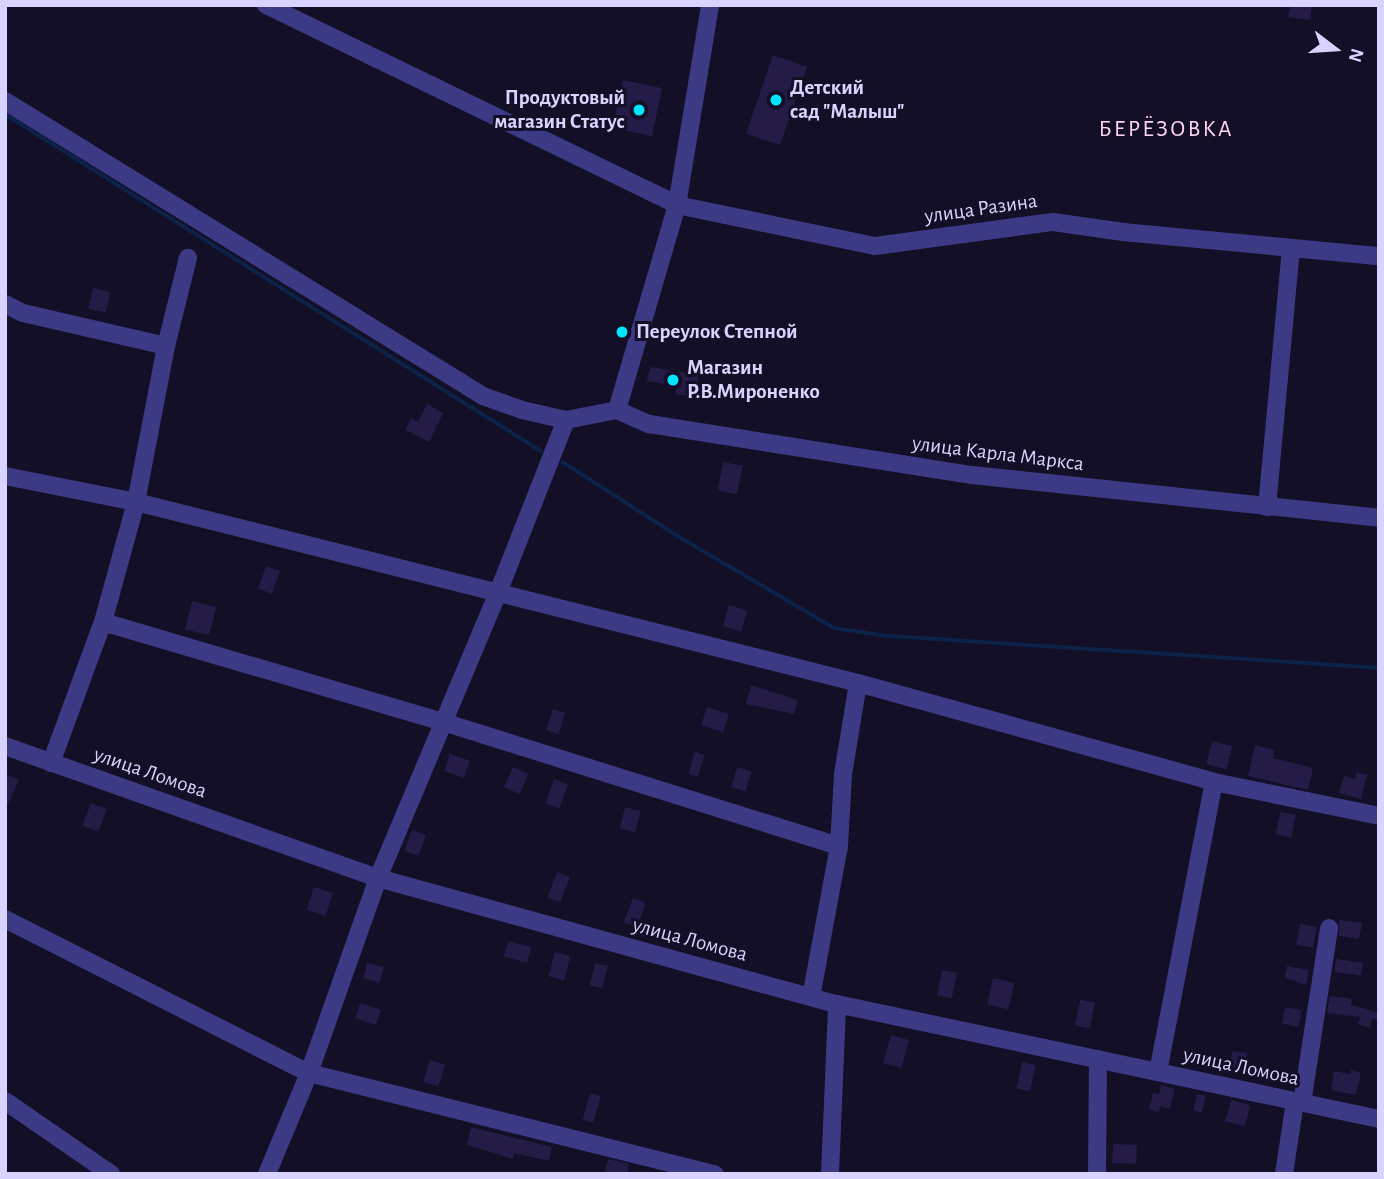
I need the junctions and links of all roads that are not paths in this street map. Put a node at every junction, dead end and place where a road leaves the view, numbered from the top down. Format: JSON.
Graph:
{"nodes":[{"id":1,"x":266,"y":5,"type":"edge"},
{"id":2,"x":710,"y":5,"type":"edge"},
{"id":3,"x":5,"y":102,"type":"edge"},
{"id":4,"x":677,"y":205,"type":"junction"},
{"id":5,"x":1291,"y":248,"type":"junction"},
{"id":6,"x":1379,"y":256,"type":"edge"},
{"id":7,"x":188,"y":258,"type":"dead end"},
{"id":8,"x":5,"y":304,"type":"edge"},
{"id":9,"x":166,"y":345,"type":"junction"},
{"id":10,"x":617,"y":410,"type":"junction"},
{"id":11,"x":566,"y":420,"type":"junction"},
{"id":12,"x":5,"y":476,"type":"edge"},
{"id":13,"x":136,"y":502,"type":"junction"},
{"id":14,"x":1267,"y":507,"type":"junction"},
{"id":15,"x":1379,"y":518,"type":"edge"},
{"id":16,"x":497,"y":595,"type":"junction"},
{"id":17,"x":103,"y":622,"type":"junction"},
{"id":18,"x":858,"y":683,"type":"junction"},
{"id":19,"x":443,"y":722,"type":"junction"},
{"id":20,"x":5,"y":746,"type":"edge"},
{"id":21,"x":51,"y":763,"type":"junction"},
{"id":22,"x":1214,"y":782,"type":"junction"},
{"id":23,"x":1379,"y":816,"type":"edge"},
{"id":24,"x":839,"y":846,"type":"junction"},
{"id":25,"x":377,"y":878,"type":"junction"},
{"id":26,"x":5,"y":919,"type":"edge"},
{"id":27,"x":1329,"y":928,"type":"dead end"},
{"id":28,"x":811,"y":997,"type":"junction"},
{"id":29,"x":836,"y":1004,"type":"junction"},
{"id":30,"x":1098,"y":1059,"type":"junction"},
{"id":31,"x":1158,"y":1072,"type":"junction"},
{"id":32,"x":309,"y":1073,"type":"junction"},
{"id":33,"x":5,"y":1101,"type":"edge"},
{"id":34,"x":1298,"y":1102,"type":"junction"},
{"id":35,"x":1379,"y":1119,"type":"edge"},
{"id":36,"x":111,"y":1174,"type":"edge"},
{"id":37,"x":267,"y":1174,"type":"edge"},
{"id":38,"x":715,"y":1174,"type":"edge"},
{"id":39,"x":830,"y":1174,"type":"edge"},
{"id":40,"x":1097,"y":1174,"type":"edge"},
{"id":41,"x":1284,"y":1174,"type":"edge"}],
"edges":[{"from":1,"to":4,"type":"street","name":"улица Разина"},
{"from":2,"to":4,"type":"street"},
{"from":3,"to":11,"type":"street"},
{"from":4,"to":5,"type":"street","name":"улица Разина"},
{"from":4,"to":10,"type":"street"},
{"from":5,"to":6,"type":"street","name":"улица Разина"},
{"from":5,"to":14,"type":"street"},
{"from":7,"to":9,"type":"street"},
{"from":8,"to":9,"type":"street"},
{"from":9,"to":13,"type":"street"},
{"from":10,"to":11,"type":"street"},
{"from":10,"to":14,"type":"street","name":"улица Карла Маркса"},
{"from":11,"to":16,"type":"street"},
{"from":12,"to":13,"type":"street"},
{"from":13,"to":16,"type":"street"},
{"from":13,"to":17,"type":"street"},
{"from":14,"to":15,"type":"street","name":"улица Карла Маркса"},
{"from":16,"to":18,"type":"street"},
{"from":16,"to":19,"type":"street"},
{"from":17,"to":19,"type":"street"},
{"from":17,"to":21,"type":"street"},
{"from":18,"to":22,"type":"street"},
{"from":18,"to":24,"type":"street"},
{"from":19,"to":24,"type":"street"},
{"from":19,"to":25,"type":"street"},
{"from":20,"to":21,"type":"street","name":"улица Ломова"},
{"from":21,"to":25,"type":"street","name":"улица Ломова"},
{"from":22,"to":23,"type":"street"},
{"from":22,"to":31,"type":"street"},
{"from":24,"to":28,"type":"street"},
{"from":25,"to":28,"type":"street","name":"улица Ломова"},
{"from":25,"to":32,"type":"street"},
{"from":26,"to":32,"type":"street"},
{"from":27,"to":34,"type":"street"},
{"from":28,"to":29,"type":"street","name":"улица Ломова"},
{"from":29,"to":30,"type":"street","name":"улица Ломова"},
{"from":29,"to":39,"type":"street"},
{"from":30,"to":31,"type":"street","name":"улица Ломова"},
{"from":30,"to":40,"type":"street"},
{"from":31,"to":34,"type":"street","name":"улица Ломова"},
{"from":32,"to":37,"type":"street"},
{"from":32,"to":38,"type":"street"},
{"from":33,"to":36,"type":"street"},
{"from":34,"to":35,"type":"street","name":"улица Ломова"},
{"from":34,"to":41,"type":"street"}]}
